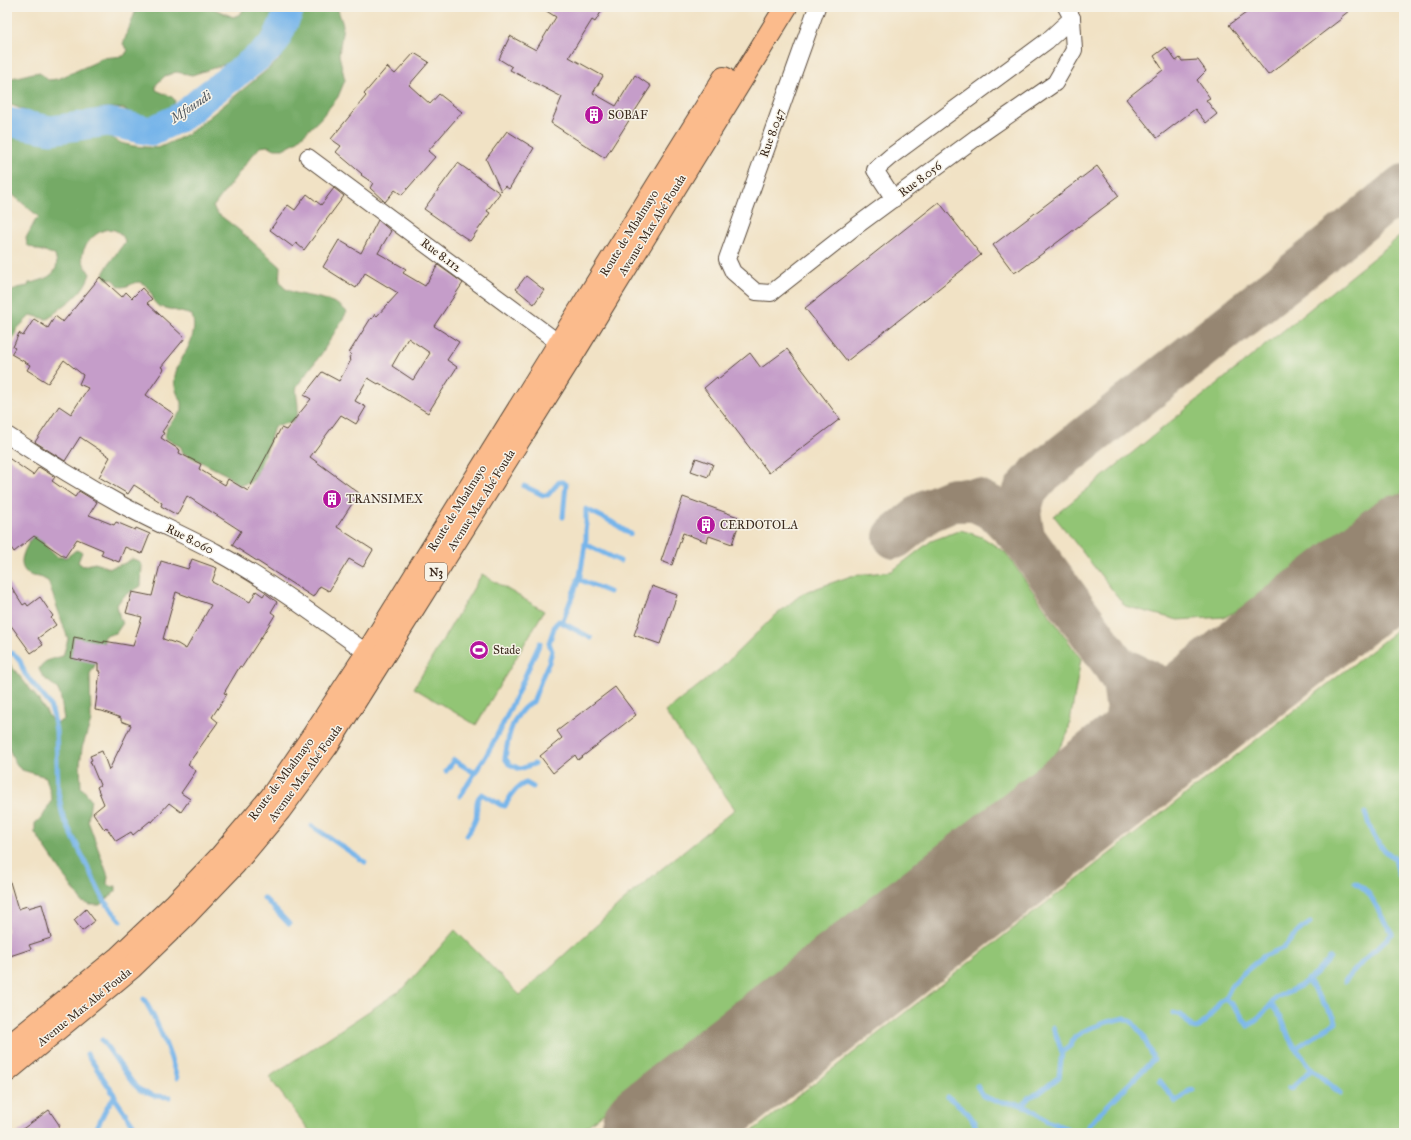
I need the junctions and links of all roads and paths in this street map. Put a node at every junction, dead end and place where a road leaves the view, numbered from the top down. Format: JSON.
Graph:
{"nodes":[{"id":1,"x":768,"y":7,"type":"edge"},
{"id":2,"x":786,"y":7,"type":"edge"},
{"id":3,"x":817,"y":7,"type":"edge"},
{"id":4,"x":1069,"y":12,"type":"edge"},
{"id":5,"x":308,"y":156,"type":"dead end"},
{"id":6,"x":894,"y":199,"type":"junction"},
{"id":7,"x":727,"y":259,"type":"joint"},
{"id":8,"x":566,"y":349,"type":"junction"},
{"id":9,"x":7,"y":435,"type":"edge"},
{"id":10,"x":367,"y":653,"type":"junction"},
{"id":11,"x":7,"y":1048,"type":"edge"},
{"id":12,"x":7,"y":1071,"type":"edge"}],
"edges":[{"from":1,"to":8,"type":"highway","name":"Route de Mbalmayo","number":"N3"},
{"from":2,"to":8,"type":"highway","name":"Avenue Max Abé Fouda","number":"N3"},
{"from":3,"to":7,"type":"street","name":"Rue 8.047"},
{"from":4,"to":6,"type":"street","name":"Rue 8.056"},
{"from":4,"to":6,"type":"street"},
{"from":5,"to":8,"type":"street","name":"Rue 8.112"},
{"from":6,"to":7,"type":"street","name":"Rue 8.056"},
{"from":8,"to":10,"type":"highway","name":"Route de Mbalmayo","number":"N3"},
{"from":8,"to":12,"type":"highway","name":"Avenue Max Abé Fouda","number":"N3"},
{"from":9,"to":10,"type":"street","name":"Rue 8.060"},
{"from":10,"to":11,"type":"highway","name":"Route de Mbalmayo","number":"N3"}]}
